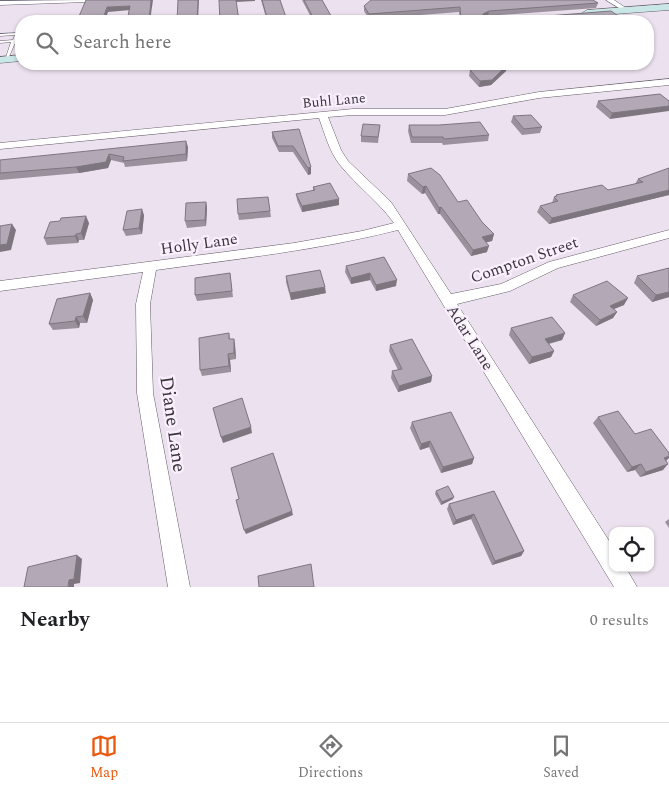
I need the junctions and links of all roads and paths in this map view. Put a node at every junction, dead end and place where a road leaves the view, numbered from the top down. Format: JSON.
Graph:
{"nodes":[{"id":1,"x":87,"y":0,"type":"edge"},
{"id":2,"x":609,"y":0,"type":"edge"},
{"id":3,"x":1,"y":2,"type":"edge"},
{"id":4,"x":669,"y":7,"type":"edge"},
{"id":5,"x":626,"y":10,"type":"junction"},
{"id":6,"x":577,"y":14,"type":"edge"},
{"id":7,"x":15,"y":34,"type":"edge"},
{"id":8,"x":0,"y":36,"type":"edge"},
{"id":9,"x":14,"y":41,"type":"joint"},
{"id":10,"x":0,"y":42,"type":"edge"},
{"id":11,"x":3,"y":60,"type":"edge"},
{"id":12,"x":669,"y":82,"type":"edge"},
{"id":13,"x":322,"y":115,"type":"junction"},
{"id":14,"x":0,"y":146,"type":"edge"},
{"id":15,"x":401,"y":225,"type":"junction"},
{"id":16,"x":669,"y":235,"type":"edge"},
{"id":17,"x":150,"y":266,"type":"junction"},
{"id":18,"x":0,"y":286,"type":"edge"},
{"id":19,"x":448,"y":300,"type":"junction"},
{"id":20,"x":609,"y":559,"type":"edge"},
{"id":21,"x":617,"y":572,"type":"edge"},
{"id":22,"x":179,"y":587,"type":"edge"},
{"id":23,"x":626,"y":587,"type":"edge"}],
"edges":[{"from":1,"to":3,"type":"street"},
{"from":2,"to":5,"type":"street"},
{"from":4,"to":5,"type":"street"},
{"from":5,"to":6,"type":"street"},
{"from":7,"to":8,"type":"lane"},
{"from":9,"to":10,"type":"lane"},
{"from":9,"to":11,"type":"lane"},
{"from":12,"to":13,"type":"street","name":"Buhl Lane"},
{"from":13,"to":14,"type":"street","name":"Buhl Lane"},
{"from":13,"to":15,"type":"street","name":"Adar Lane"},
{"from":15,"to":17,"type":"street","name":"Holly Lane"},
{"from":15,"to":19,"type":"street","name":"Adar Lane"},
{"from":16,"to":19,"type":"street","name":"Compton Street"},
{"from":17,"to":18,"type":"street","name":"Holly Lane"},
{"from":17,"to":22,"type":"street","name":"Diane Lane"},
{"from":19,"to":20,"type":"street","name":"Adar Lane"},
{"from":21,"to":23,"type":"street","name":"Adar Lane"}]}
